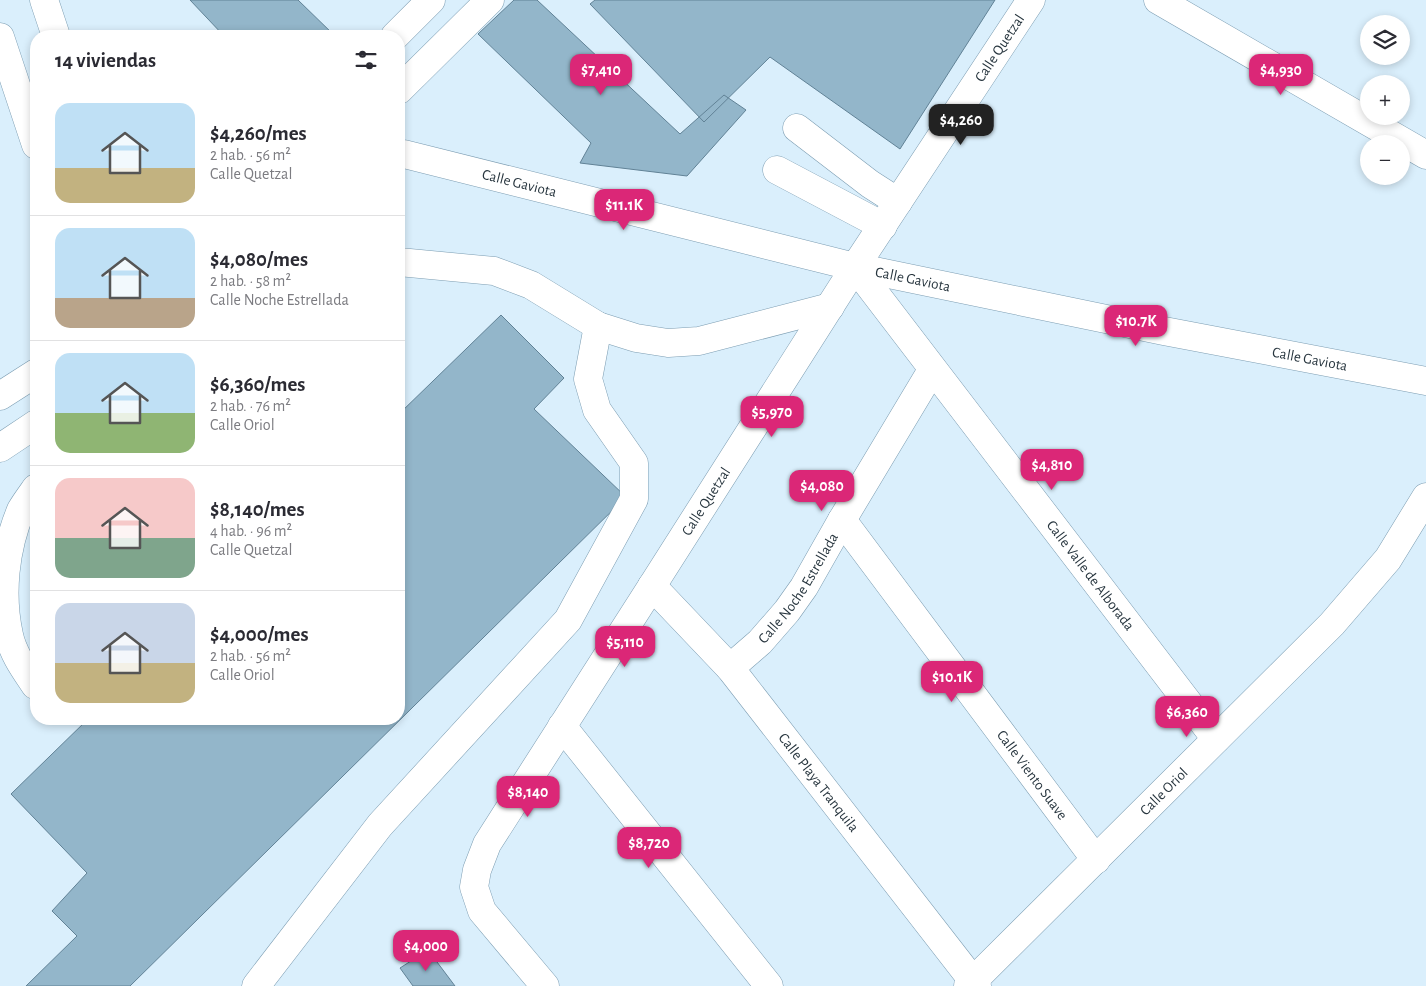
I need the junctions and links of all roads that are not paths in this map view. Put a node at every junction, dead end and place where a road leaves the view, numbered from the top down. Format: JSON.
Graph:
{"nodes":[{"id":1,"x":44,"y":0,"type":"edge"},
{"id":2,"x":431,"y":0,"type":"edge"},
{"id":3,"x":490,"y":0,"type":"edge"},
{"id":4,"x":1031,"y":0,"type":"edge"},
{"id":5,"x":1158,"y":0,"type":"edge"},
{"id":6,"x":54,"y":30,"type":"edge"},
{"id":7,"x":401,"y":30,"type":"edge"},
{"id":8,"x":0,"y":37,"type":"edge"},
{"id":9,"x":405,"y":84,"type":"edge"},
{"id":10,"x":8,"y":90,"type":"edge"},
{"id":11,"x":797,"y":128,"type":"dead end"},
{"id":12,"x":30,"y":133,"type":"edge"},
{"id":13,"x":405,"y":154,"type":"edge"},
{"id":14,"x":1426,"y":155,"type":"edge"},
{"id":15,"x":778,"y":170,"type":"dead end"},
{"id":16,"x":898,"y":202,"type":"junction"},
{"id":17,"x":883,"y":226,"type":"junction"},
{"id":18,"x":405,"y":263,"type":"edge"},
{"id":19,"x":855,"y":267,"type":"junction"},
{"id":20,"x":830,"y":307,"type":"junction"},
{"id":21,"x":598,"y":326,"type":"junction"},
{"id":22,"x":932,"y":370,"type":"junction"},
{"id":23,"x":30,"y":377,"type":"edge"},
{"id":24,"x":1426,"y":381,"type":"edge"},
{"id":25,"x":0,"y":396,"type":"edge"},
{"id":26,"x":30,"y":428,"type":"edge"},
{"id":27,"x":0,"y":448,"type":"edge"},
{"id":28,"x":30,"y":497,"type":"edge"},
{"id":29,"x":1426,"y":497,"type":"edge"},
{"id":30,"x":842,"y":520,"type":"junction"},
{"id":31,"x":652,"y":586,"type":"junction"},
{"id":32,"x":730,"y":668,"type":"junction"},
{"id":33,"x":30,"y":677,"type":"edge"},
{"id":34,"x":562,"y":726,"type":"junction"},
{"id":35,"x":1216,"y":739,"type":"junction"},
{"id":36,"x":1096,"y":860,"type":"junction"},
{"id":37,"x":972,"y":984,"type":"edge"},
{"id":38,"x":256,"y":986,"type":"edge"},
{"id":39,"x":545,"y":986,"type":"edge"},
{"id":40,"x":769,"y":986,"type":"edge"}],
"edges":[{"from":1,"to":6,"type":"street"},
{"from":2,"to":7,"type":"street"},
{"from":3,"to":9,"type":"street"},
{"from":4,"to":16,"type":"street","name":"Calle Quetzal"},
{"from":5,"to":14,"type":"street"},
{"from":8,"to":10,"type":"street"},
{"from":10,"to":12,"type":"street"},
{"from":11,"to":16,"type":"street"},
{"from":13,"to":19,"type":"street","name":"Calle Gaviota"},
{"from":15,"to":17,"type":"street"},
{"from":16,"to":17,"type":"street","name":"Calle Quetzal"},
{"from":17,"to":19,"type":"street","name":"Calle Quetzal"},
{"from":18,"to":21,"type":"street"},
{"from":19,"to":20,"type":"street","name":"Calle Quetzal"},
{"from":19,"to":22,"type":"street","name":"Calle Valle de Alborada"},
{"from":19,"to":24,"type":"street","name":"Calle Gaviota"},
{"from":20,"to":21,"type":"street"},
{"from":20,"to":31,"type":"street","name":"Calle Quetzal"},
{"from":21,"to":38,"type":"street"},
{"from":22,"to":30,"type":"street","name":"Calle Noche Estrellada"},
{"from":22,"to":35,"type":"street","name":"Calle Valle de Alborada"},
{"from":23,"to":25,"type":"street"},
{"from":26,"to":27,"type":"street"},
{"from":28,"to":33,"type":"street"},
{"from":29,"to":35,"type":"street","name":"Calle Oriol"},
{"from":30,"to":32,"type":"street","name":"Calle Noche Estrellada"},
{"from":30,"to":36,"type":"street","name":"Calle Viento Suave"},
{"from":31,"to":32,"type":"street","name":"Calle Playa Tranquila"},
{"from":31,"to":34,"type":"street","name":"Calle Quetzal"},
{"from":32,"to":37,"type":"street","name":"Calle Playa Tranquila"},
{"from":34,"to":39,"type":"street","name":"Calle Quetzal"},
{"from":34,"to":40,"type":"street"},
{"from":35,"to":36,"type":"street","name":"Calle Oriol"},
{"from":36,"to":37,"type":"street","name":"Calle Oriol"}]}
